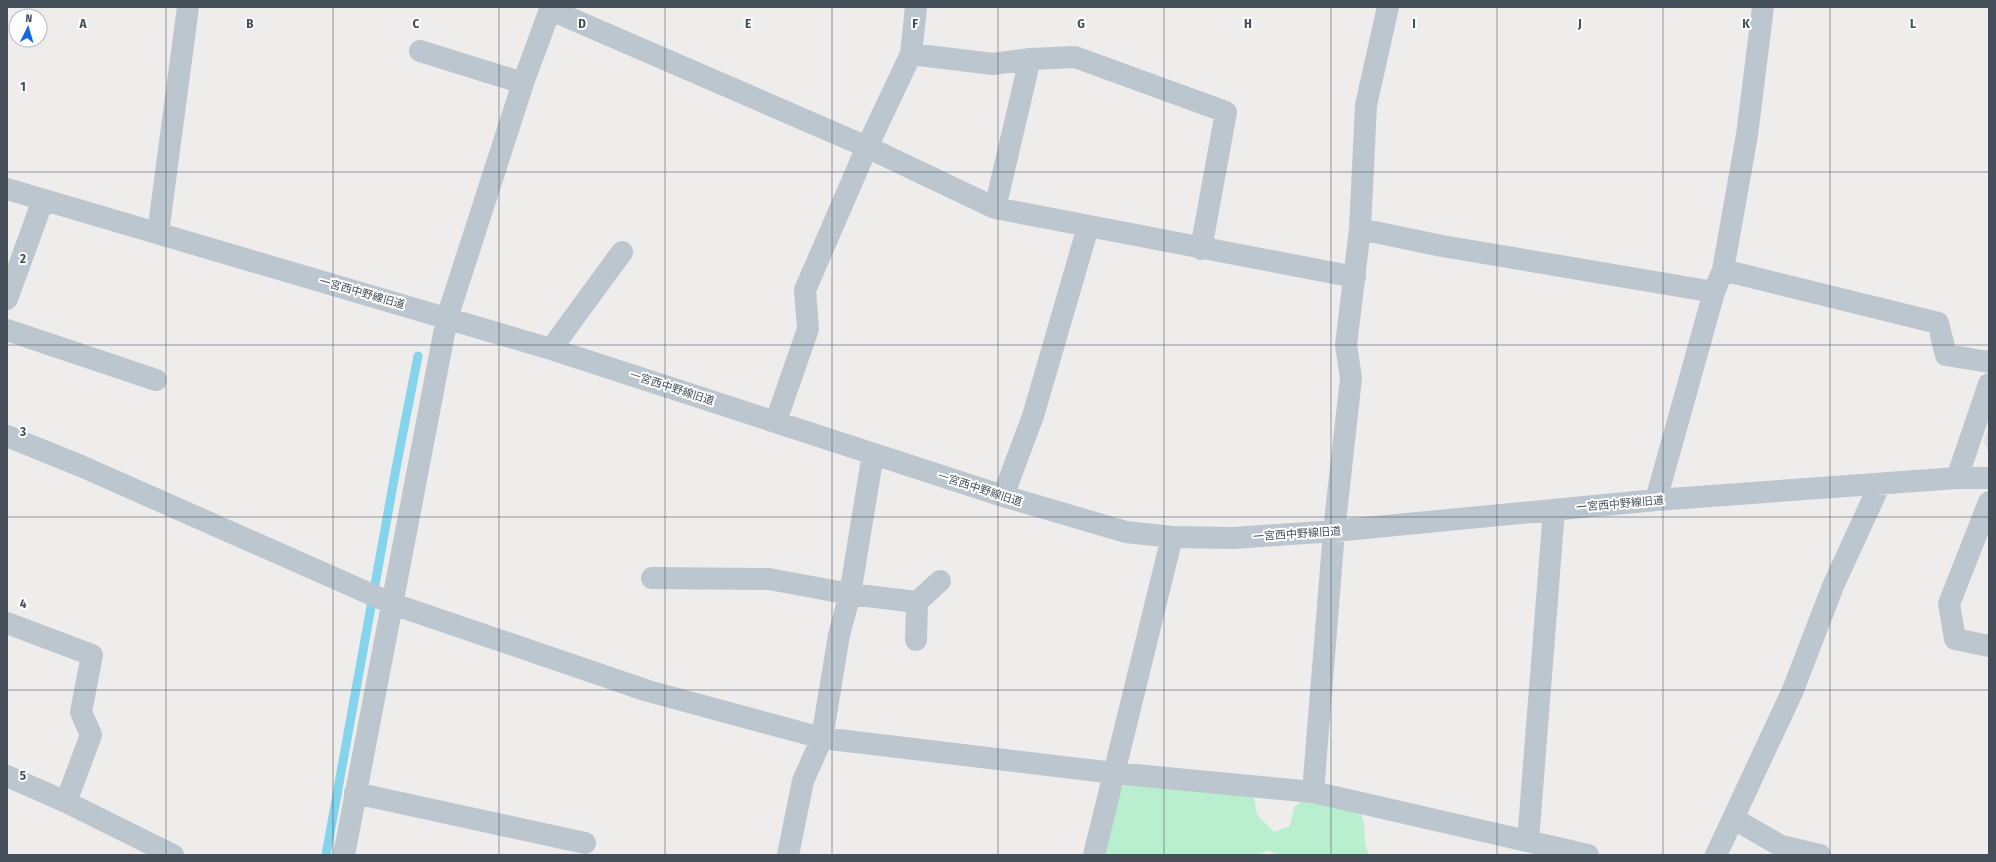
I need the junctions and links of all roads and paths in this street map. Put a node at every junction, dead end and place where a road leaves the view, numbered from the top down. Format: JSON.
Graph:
{"nodes":[{"id":1,"x":188,"y":7,"type":"edge"},
{"id":2,"x":916,"y":7,"type":"edge"},
{"id":3,"x":1388,"y":7,"type":"edge"},
{"id":4,"x":1763,"y":7,"type":"edge"},
{"id":5,"x":551,"y":8,"type":"edge"},
{"id":6,"x":420,"y":51,"type":"dead end"},
{"id":7,"x":911,"y":54,"type":"junction"},
{"id":8,"x":1030,"y":59,"type":"junction"},
{"id":9,"x":523,"y":83,"type":"junction"},
{"id":10,"x":867,"y":147,"type":"junction"},
{"id":11,"x":7,"y":189,"type":"edge"},
{"id":12,"x":43,"y":200,"type":"junction"},
{"id":13,"x":995,"y":208,"type":"junction"},
{"id":14,"x":1088,"y":227,"type":"junction"},
{"id":15,"x":1360,"y":228,"type":"junction"},
{"id":16,"x":158,"y":233,"type":"junction"},
{"id":17,"x":1201,"y":249,"type":"junction"},
{"id":18,"x":622,"y":252,"type":"dead end"},
{"id":19,"x":1722,"y":270,"type":"junction"},
{"id":20,"x":1355,"y":277,"type":"junction"},
{"id":21,"x":1714,"y":292,"type":"junction"},
{"id":22,"x":7,"y":299,"type":"edge"},
{"id":23,"x":447,"y":318,"type":"junction"},
{"id":24,"x":7,"y":330,"type":"edge"},
{"id":25,"x":551,"y":349,"type":"junction"},
{"id":26,"x":1989,"y":362,"type":"edge"},
{"id":27,"x":156,"y":380,"type":"dead end"},
{"id":28,"x":1989,"y":384,"type":"edge"},
{"id":29,"x":776,"y":421,"type":"junction"},
{"id":30,"x":7,"y":436,"type":"edge"},
{"id":31,"x":873,"y":454,"type":"junction"},
{"id":32,"x":1957,"y":478,"type":"junction"},
{"id":33,"x":1989,"y":478,"type":"edge"},
{"id":34,"x":1880,"y":484,"type":"junction"},
{"id":35,"x":1003,"y":496,"type":"junction"},
{"id":36,"x":1656,"y":500,"type":"junction"},
{"id":37,"x":1989,"y":502,"type":"edge"},
{"id":38,"x":1554,"y":510,"type":"junction"},
{"id":39,"x":1334,"y":531,"type":"junction"},
{"id":40,"x":1172,"y":538,"type":"junction"},
{"id":41,"x":652,"y":578,"type":"dead end"},
{"id":42,"x":940,"y":581,"type":"dead end"},
{"id":43,"x":850,"y":594,"type":"junction"},
{"id":44,"x":917,"y":602,"type":"junction"},
{"id":45,"x":393,"y":604,"type":"junction"},
{"id":46,"x":7,"y":622,"type":"edge"},
{"id":47,"x":916,"y":640,"type":"dead end"},
{"id":48,"x":1989,"y":646,"type":"edge"},
{"id":49,"x":822,"y":738,"type":"junction"},
{"id":50,"x":1114,"y":773,"type":"junction"},
{"id":51,"x":7,"y":776,"type":"edge"},
{"id":52,"x":1313,"y":792,"type":"junction"},
{"id":53,"x":356,"y":793,"type":"junction"},
{"id":54,"x":66,"y":802,"type":"junction"},
{"id":55,"x":1734,"y":819,"type":"junction"},
{"id":56,"x":1528,"y":841,"type":"junction"},
{"id":57,"x":585,"y":843,"type":"dead end"},
{"id":58,"x":173,"y":855,"type":"edge"},
{"id":59,"x":344,"y":855,"type":"edge"},
{"id":60,"x":788,"y":855,"type":"edge"},
{"id":61,"x":1094,"y":855,"type":"edge"},
{"id":62,"x":1588,"y":855,"type":"edge"},
{"id":63,"x":1716,"y":855,"type":"edge"},
{"id":64,"x":1820,"y":855,"type":"edge"}],
"edges":[{"from":1,"to":16,"type":"street"},
{"from":2,"to":7,"type":"street"},
{"from":3,"to":15,"type":"street"},
{"from":4,"to":19,"type":"street"},
{"from":5,"to":9,"type":"street"},
{"from":5,"to":10,"type":"street"},
{"from":6,"to":9,"type":"street"},
{"from":7,"to":8,"type":"street"},
{"from":7,"to":10,"type":"street"},
{"from":8,"to":13,"type":"street"},
{"from":8,"to":17,"type":"street"},
{"from":9,"to":23,"type":"street"},
{"from":10,"to":13,"type":"street"},
{"from":10,"to":29,"type":"street"},
{"from":11,"to":12,"type":"street","name":"一宮西中野線旧道"},
{"from":12,"to":16,"type":"street","name":"一宮西中野線旧道"},
{"from":12,"to":22,"type":"street"},
{"from":13,"to":14,"type":"street"},
{"from":14,"to":17,"type":"street"},
{"from":14,"to":35,"type":"street"},
{"from":15,"to":20,"type":"street"},
{"from":15,"to":21,"type":"street"},
{"from":16,"to":23,"type":"street","name":"一宮西中野線旧道"},
{"from":17,"to":20,"type":"street"},
{"from":18,"to":25,"type":"street"},
{"from":19,"to":21,"type":"street"},
{"from":19,"to":26,"type":"street"},
{"from":20,"to":39,"type":"street"},
{"from":21,"to":36,"type":"street"},
{"from":23,"to":25,"type":"street","name":"一宮西中野線旧道"},
{"from":23,"to":45,"type":"street"},
{"from":24,"to":27,"type":"street"},
{"from":25,"to":29,"type":"street","name":"一宮西中野線旧道"},
{"from":28,"to":32,"type":"street"},
{"from":29,"to":31,"type":"street","name":"一宮西中野線旧道"},
{"from":30,"to":45,"type":"street"},
{"from":31,"to":35,"type":"street","name":"一宮西中野線旧道"},
{"from":31,"to":43,"type":"street"},
{"from":32,"to":33,"type":"street","name":"一宮西中野線旧道"},
{"from":32,"to":34,"type":"street","name":"一宮西中野線旧道"},
{"from":34,"to":36,"type":"street","name":"一宮西中野線旧道"},
{"from":34,"to":55,"type":"street"},
{"from":35,"to":40,"type":"street","name":"一宮西中野線旧道"},
{"from":36,"to":38,"type":"street","name":"一宮西中野線旧道"},
{"from":37,"to":48,"type":"street"},
{"from":38,"to":39,"type":"street","name":"一宮西中野線旧道"},
{"from":38,"to":56,"type":"street"},
{"from":39,"to":40,"type":"street","name":"一宮西中野線旧道"},
{"from":39,"to":52,"type":"street"},
{"from":40,"to":50,"type":"street"},
{"from":41,"to":43,"type":"street"},
{"from":42,"to":44,"type":"street"},
{"from":43,"to":44,"type":"street"},
{"from":43,"to":49,"type":"street"},
{"from":44,"to":47,"type":"street"},
{"from":45,"to":49,"type":"street"},
{"from":45,"to":53,"type":"street"},
{"from":46,"to":54,"type":"street"},
{"from":49,"to":50,"type":"street"},
{"from":49,"to":60,"type":"street"},
{"from":50,"to":52,"type":"street"},
{"from":50,"to":61,"type":"street"},
{"from":51,"to":54,"type":"street"},
{"from":52,"to":56,"type":"street"},
{"from":53,"to":57,"type":"street"},
{"from":53,"to":59,"type":"street"},
{"from":54,"to":58,"type":"street"},
{"from":55,"to":63,"type":"street"},
{"from":55,"to":64,"type":"street"},
{"from":56,"to":62,"type":"street"}]}
